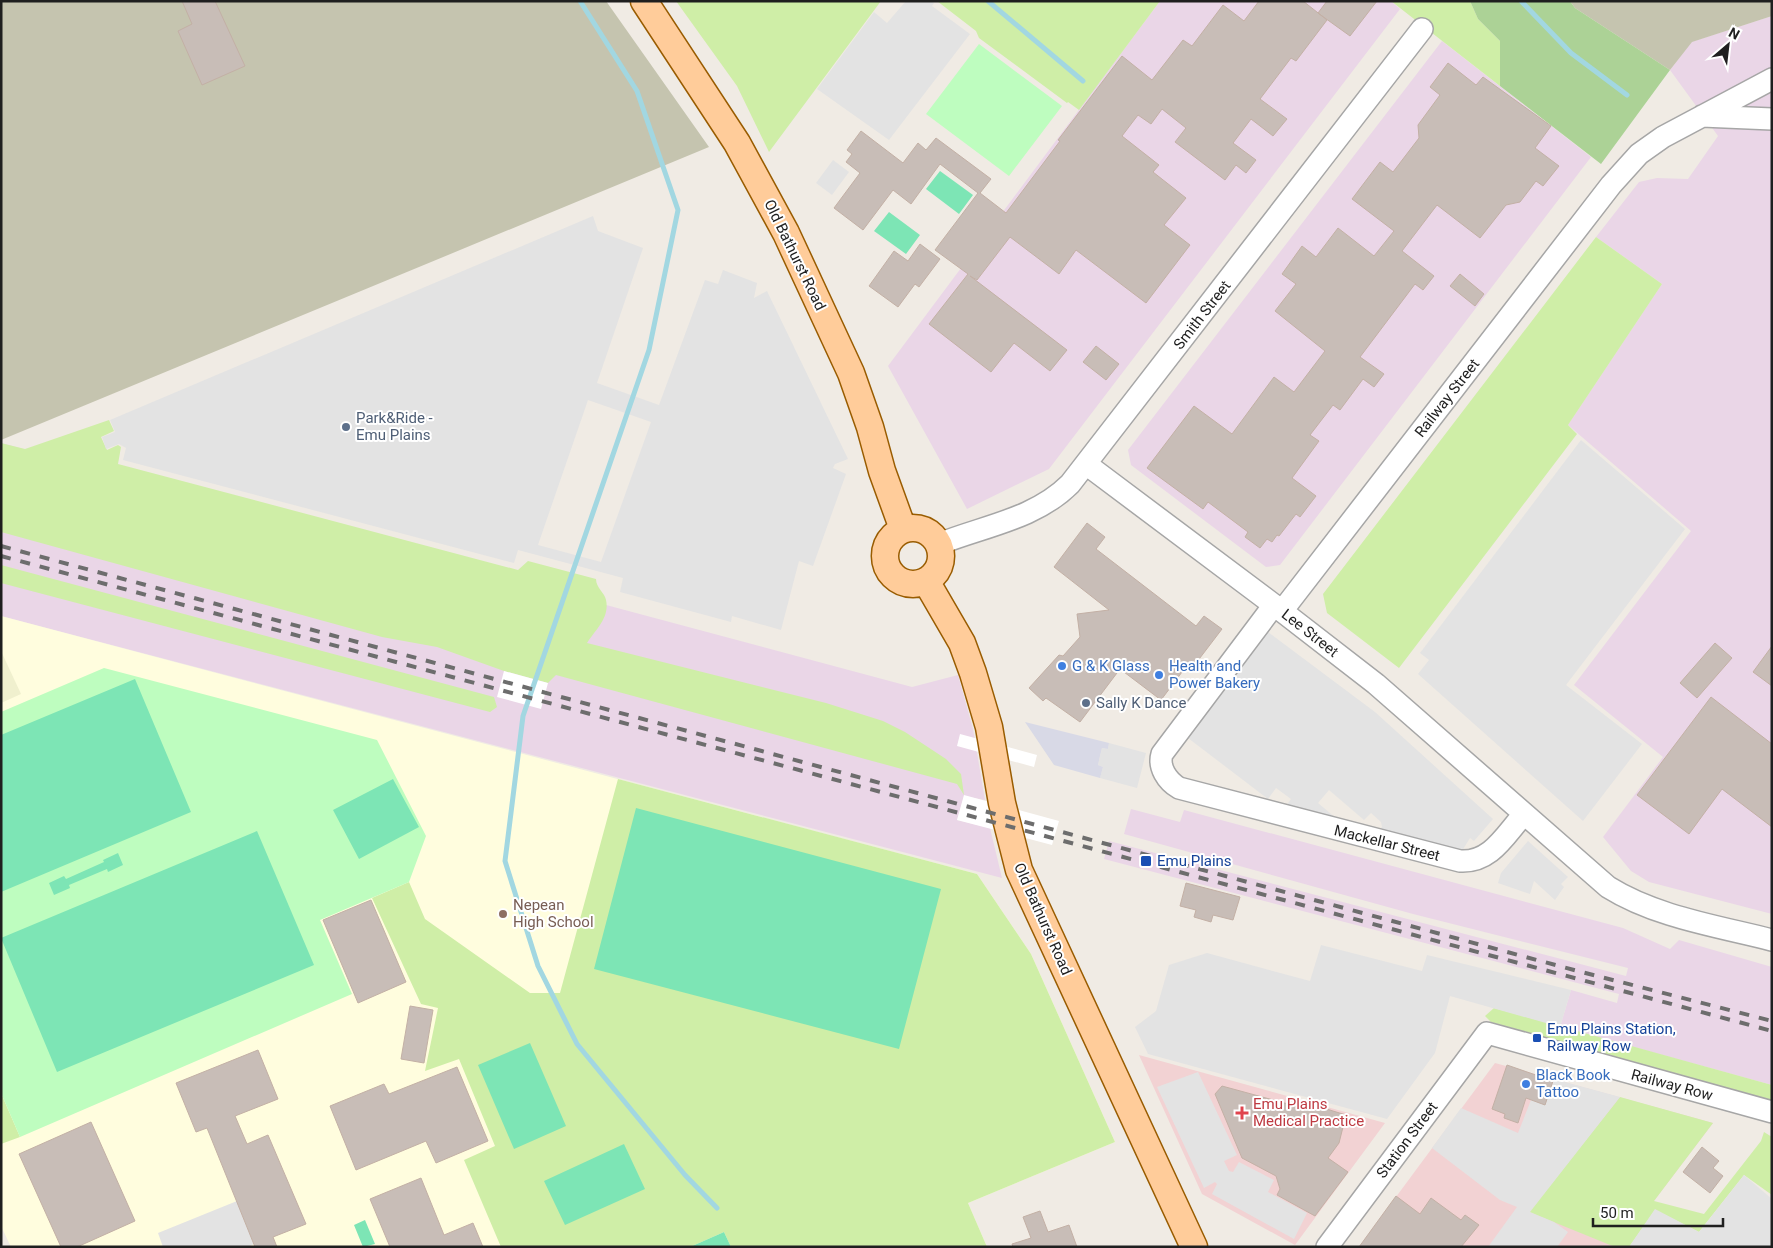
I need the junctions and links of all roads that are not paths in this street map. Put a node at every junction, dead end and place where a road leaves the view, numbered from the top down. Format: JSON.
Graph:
{"nodes":[{"id":1,"x":644,"y":1,"type":"edge"},
{"id":2,"x":1422,"y":29,"type":"dead end"},
{"id":3,"x":1772,"y":79,"type":"edge"},
{"id":4,"x":1702,"y":116,"type":"junction"},
{"id":5,"x":1772,"y":118,"type":"edge"},
{"id":6,"x":1086,"y":464,"type":"junction"},
{"id":7,"x":903,"y":529,"type":"junction"},
{"id":8,"x":939,"y":544,"type":"junction"},
{"id":9,"x":926,"y":581,"type":"junction"},
{"id":10,"x":1278,"y":608,"type":"junction"},
{"id":11,"x":1524,"y":814,"type":"junction"},
{"id":12,"x":1772,"y":940,"type":"edge"},
{"id":13,"x":1487,"y":1034,"type":"joint"},
{"id":14,"x":1772,"y":1112,"type":"edge"},
{"id":15,"x":1328,"y":1246,"type":"edge"},
{"id":16,"x":1194,"y":1247,"type":"edge"}],
"edges":[{"from":1,"to":7,"type":"main road","name":"Old Bathurst Road"},
{"from":2,"to":6,"type":"street","name":"Smith Street"},
{"from":3,"to":4,"type":"street","name":"Railway Street"},
{"from":4,"to":5,"type":"street"},
{"from":4,"to":10,"type":"street","name":"Railway Street"},
{"from":6,"to":8,"type":"street","name":"Smith Street"},
{"from":6,"to":10,"type":"street","name":"Lee Street"},
{"from":7,"to":8,"type":"main road"},
{"from":7,"to":9,"type":"main road"},
{"from":8,"to":9,"type":"main road"},
{"from":9,"to":16,"type":"main road","name":"Old Bathurst Road"},
{"from":10,"to":11,"type":"street","name":"Lee Street"},
{"from":10,"to":11,"type":"street","name":"Mackellar Street"},
{"from":11,"to":12,"type":"street"},
{"from":13,"to":14,"type":"street","name":"Railway Row"},
{"from":13,"to":15,"type":"street","name":"Station Street"}]}
